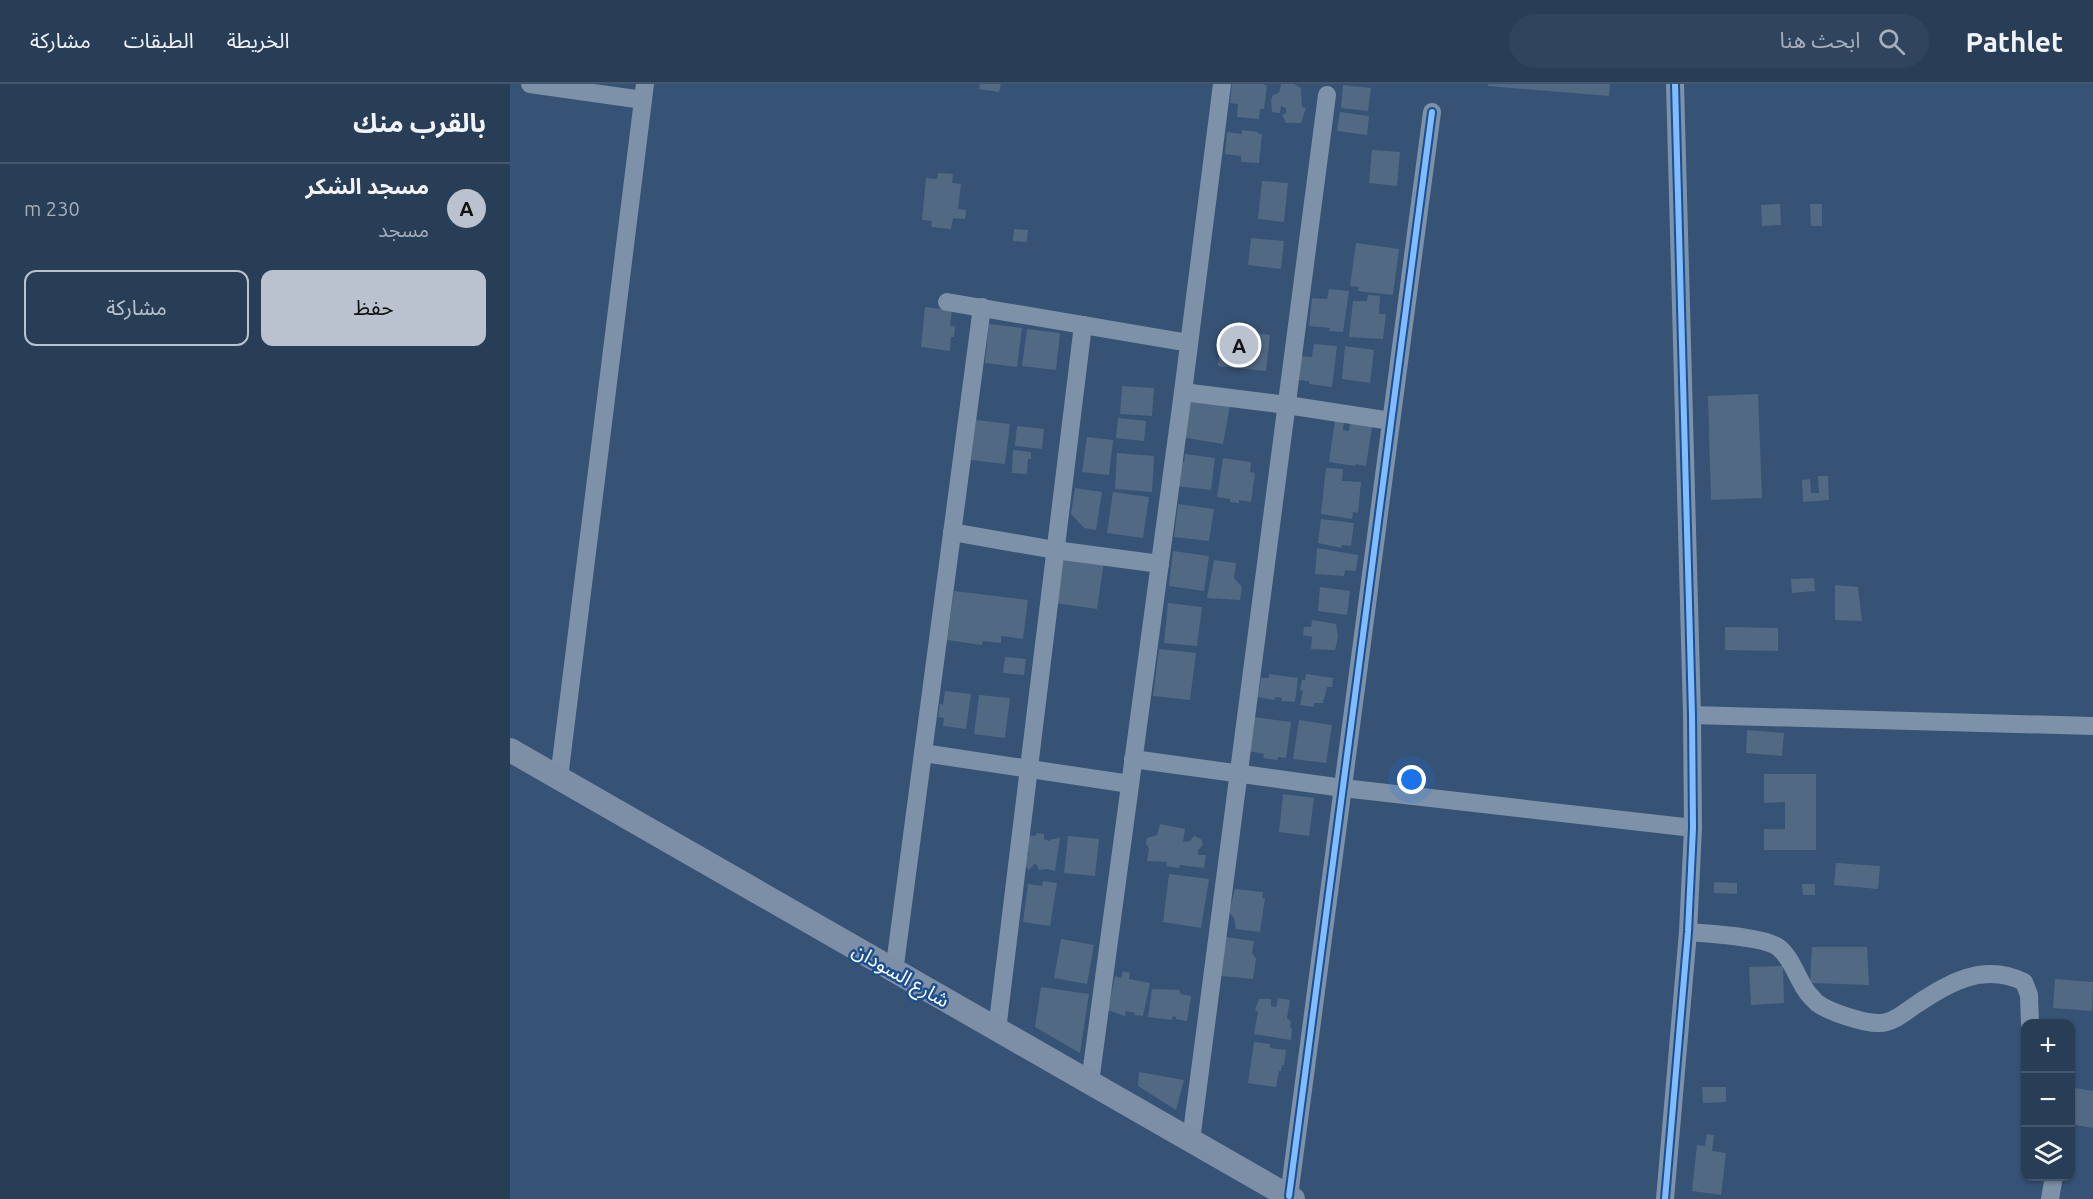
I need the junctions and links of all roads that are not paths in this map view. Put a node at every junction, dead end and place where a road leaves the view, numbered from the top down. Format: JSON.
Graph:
{"nodes":[{"id":1,"x":530,"y":84,"type":"edge"},
{"id":2,"x":1222,"y":84,"type":"edge"},
{"id":3,"x":1675,"y":84,"type":"edge"},
{"id":4,"x":644,"y":92,"type":"edge"},
{"id":5,"x":1327,"y":95,"type":"dead end"},
{"id":6,"x":1432,"y":112,"type":"dead end"},
{"id":7,"x":947,"y":302,"type":"dead end"},
{"id":8,"x":982,"y":307,"type":"junction"},
{"id":9,"x":1083,"y":325,"type":"junction"},
{"id":10,"x":1189,"y":343,"type":"junction"},
{"id":11,"x":1183,"y":392,"type":"junction"},
{"id":12,"x":1287,"y":405,"type":"junction"},
{"id":13,"x":1391,"y":421,"type":"junction"},
{"id":14,"x":952,"y":532,"type":"junction"},
{"id":15,"x":1055,"y":550,"type":"junction"},
{"id":16,"x":1160,"y":564,"type":"junction"},
{"id":17,"x":1692,"y":715,"type":"junction"},
{"id":18,"x":2093,"y":726,"type":"edge"},
{"id":19,"x":510,"y":750,"type":"edge"},
{"id":20,"x":923,"y":753,"type":"junction"},
{"id":21,"x":1133,"y":759,"type":"junction"},
{"id":22,"x":1029,"y":769,"type":"junction"},
{"id":23,"x":1239,"y":773,"type":"junction"},
{"id":24,"x":559,"y":778,"type":"junction"},
{"id":25,"x":1130,"y":784,"type":"junction"},
{"id":26,"x":1343,"y":788,"type":"junction"},
{"id":27,"x":1694,"y":828,"type":"junction"},
{"id":28,"x":1688,"y":932,"type":"junction"},
{"id":29,"x":894,"y":972,"type":"junction"},
{"id":30,"x":2030,"y":1019,"type":"edge"},
{"id":31,"x":997,"y":1030,"type":"junction"},
{"id":32,"x":1090,"y":1082,"type":"junction"},
{"id":33,"x":1191,"y":1140,"type":"junction"},
{"id":34,"x":2053,"y":1181,"type":"edge"},
{"id":35,"x":1284,"y":1196,"type":"edge"},
{"id":36,"x":1665,"y":1199,"type":"edge"},
{"id":37,"x":2050,"y":1199,"type":"edge"}],
"edges":[{"from":1,"to":4,"type":"street"},
{"from":2,"to":10,"type":"street"},
{"from":3,"to":17,"type":"street"},
{"from":4,"to":24,"type":"street"},
{"from":5,"to":12,"type":"street"},
{"from":6,"to":13,"type":"street"},
{"from":7,"to":8,"type":"street"},
{"from":8,"to":9,"type":"street"},
{"from":8,"to":14,"type":"street"},
{"from":9,"to":10,"type":"street"},
{"from":9,"to":15,"type":"street"},
{"from":10,"to":11,"type":"street"},
{"from":11,"to":12,"type":"street"},
{"from":11,"to":16,"type":"street"},
{"from":12,"to":13,"type":"street"},
{"from":12,"to":23,"type":"street"},
{"from":13,"to":26,"type":"street"},
{"from":14,"to":15,"type":"street"},
{"from":14,"to":20,"type":"street"},
{"from":15,"to":16,"type":"street"},
{"from":15,"to":22,"type":"street"},
{"from":16,"to":21,"type":"street"},
{"from":17,"to":18,"type":"street"},
{"from":17,"to":27,"type":"street"},
{"from":19,"to":24,"type":"main road","name":"شارع السودان"},
{"from":20,"to":22,"type":"street"},
{"from":20,"to":29,"type":"street"},
{"from":21,"to":23,"type":"street"},
{"from":21,"to":25,"type":"street"},
{"from":22,"to":25,"type":"street"},
{"from":22,"to":31,"type":"street"},
{"from":23,"to":26,"type":"street"},
{"from":23,"to":33,"type":"street"},
{"from":24,"to":29,"type":"main road","name":"شارع السودان"},
{"from":25,"to":32,"type":"street"},
{"from":26,"to":27,"type":"street"},
{"from":26,"to":35,"type":"street"},
{"from":27,"to":28,"type":"street"},
{"from":28,"to":30,"type":"street"},
{"from":28,"to":36,"type":"street"},
{"from":29,"to":31,"type":"main road","name":"شارع السودان"},
{"from":31,"to":32,"type":"main road","name":"شارع السودان"},
{"from":32,"to":33,"type":"main road","name":"شارع السودان"},
{"from":33,"to":35,"type":"main road","name":"شارع السودان"},
{"from":34,"to":37,"type":"street"}]}
